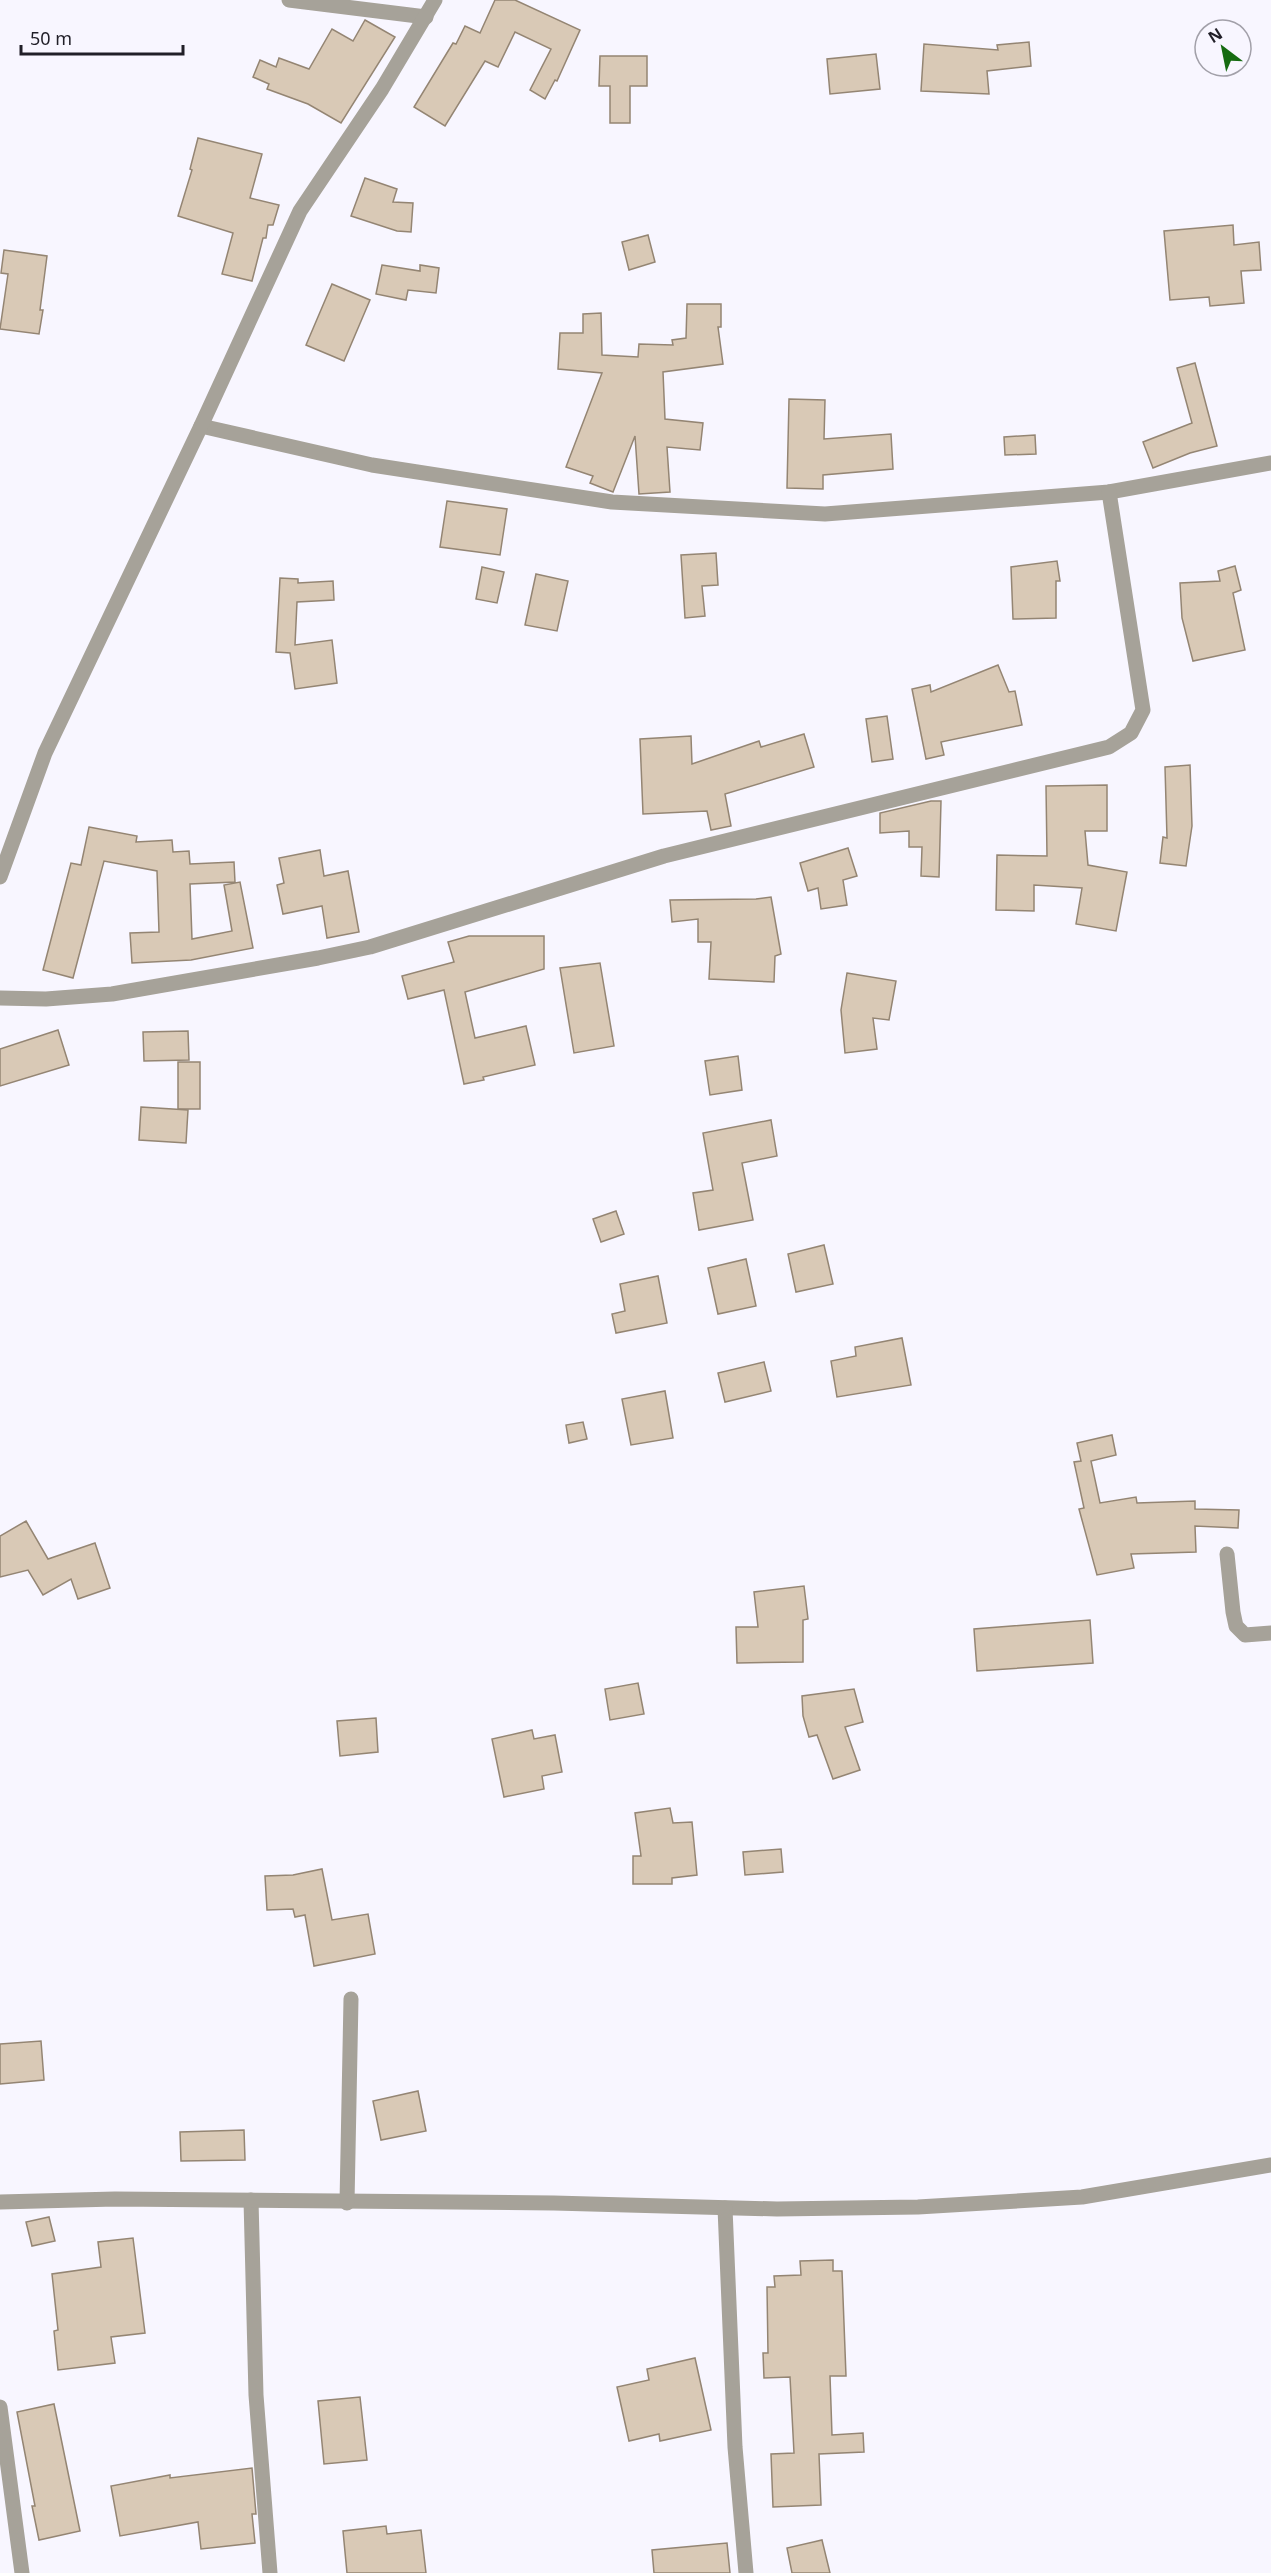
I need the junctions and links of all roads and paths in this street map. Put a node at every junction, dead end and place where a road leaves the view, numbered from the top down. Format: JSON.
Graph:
{"nodes":[{"id":1,"x":289,"y":0,"type":"edge"},
{"id":2,"x":435,"y":0,"type":"edge"},
{"id":3,"x":426,"y":17,"type":"junction"},
{"id":4,"x":201,"y":426,"type":"junction"},
{"id":5,"x":1271,"y":463,"type":"edge"},
{"id":6,"x":1110,"y":492,"type":"junction"},
{"id":7,"x":0,"y":877,"type":"edge"},
{"id":8,"x":0,"y":998,"type":"edge"},
{"id":9,"x":1227,"y":1554,"type":"dead end"},
{"id":10,"x":1271,"y":1633,"type":"edge"},
{"id":11,"x":351,"y":1999,"type":"dead end"},
{"id":12,"x":1271,"y":2165,"type":"edge"},
{"id":13,"x":251,"y":2200,"type":"junction"},
{"id":14,"x":0,"y":2202,"type":"edge"},
{"id":15,"x":347,"y":2203,"type":"junction"},
{"id":16,"x":725,"y":2208,"type":"junction"},
{"id":17,"x":0,"y":2407,"type":"edge"},
{"id":18,"x":22,"y":2573,"type":"edge"},
{"id":19,"x":270,"y":2573,"type":"edge"},
{"id":20,"x":746,"y":2573,"type":"edge"}],
"edges":[{"from":1,"to":3,"type":"street"},
{"from":2,"to":3,"type":"street"},
{"from":3,"to":4,"type":"street"},
{"from":4,"to":6,"type":"street"},
{"from":4,"to":7,"type":"street"},
{"from":5,"to":6,"type":"street"},
{"from":6,"to":8,"type":"street"},
{"from":9,"to":10,"type":"street"},
{"from":11,"to":15,"type":"street"},
{"from":12,"to":16,"type":"street"},
{"from":13,"to":14,"type":"street"},
{"from":13,"to":15,"type":"street"},
{"from":13,"to":19,"type":"street"},
{"from":15,"to":16,"type":"street"},
{"from":16,"to":20,"type":"street"},
{"from":17,"to":18,"type":"street"}]}
